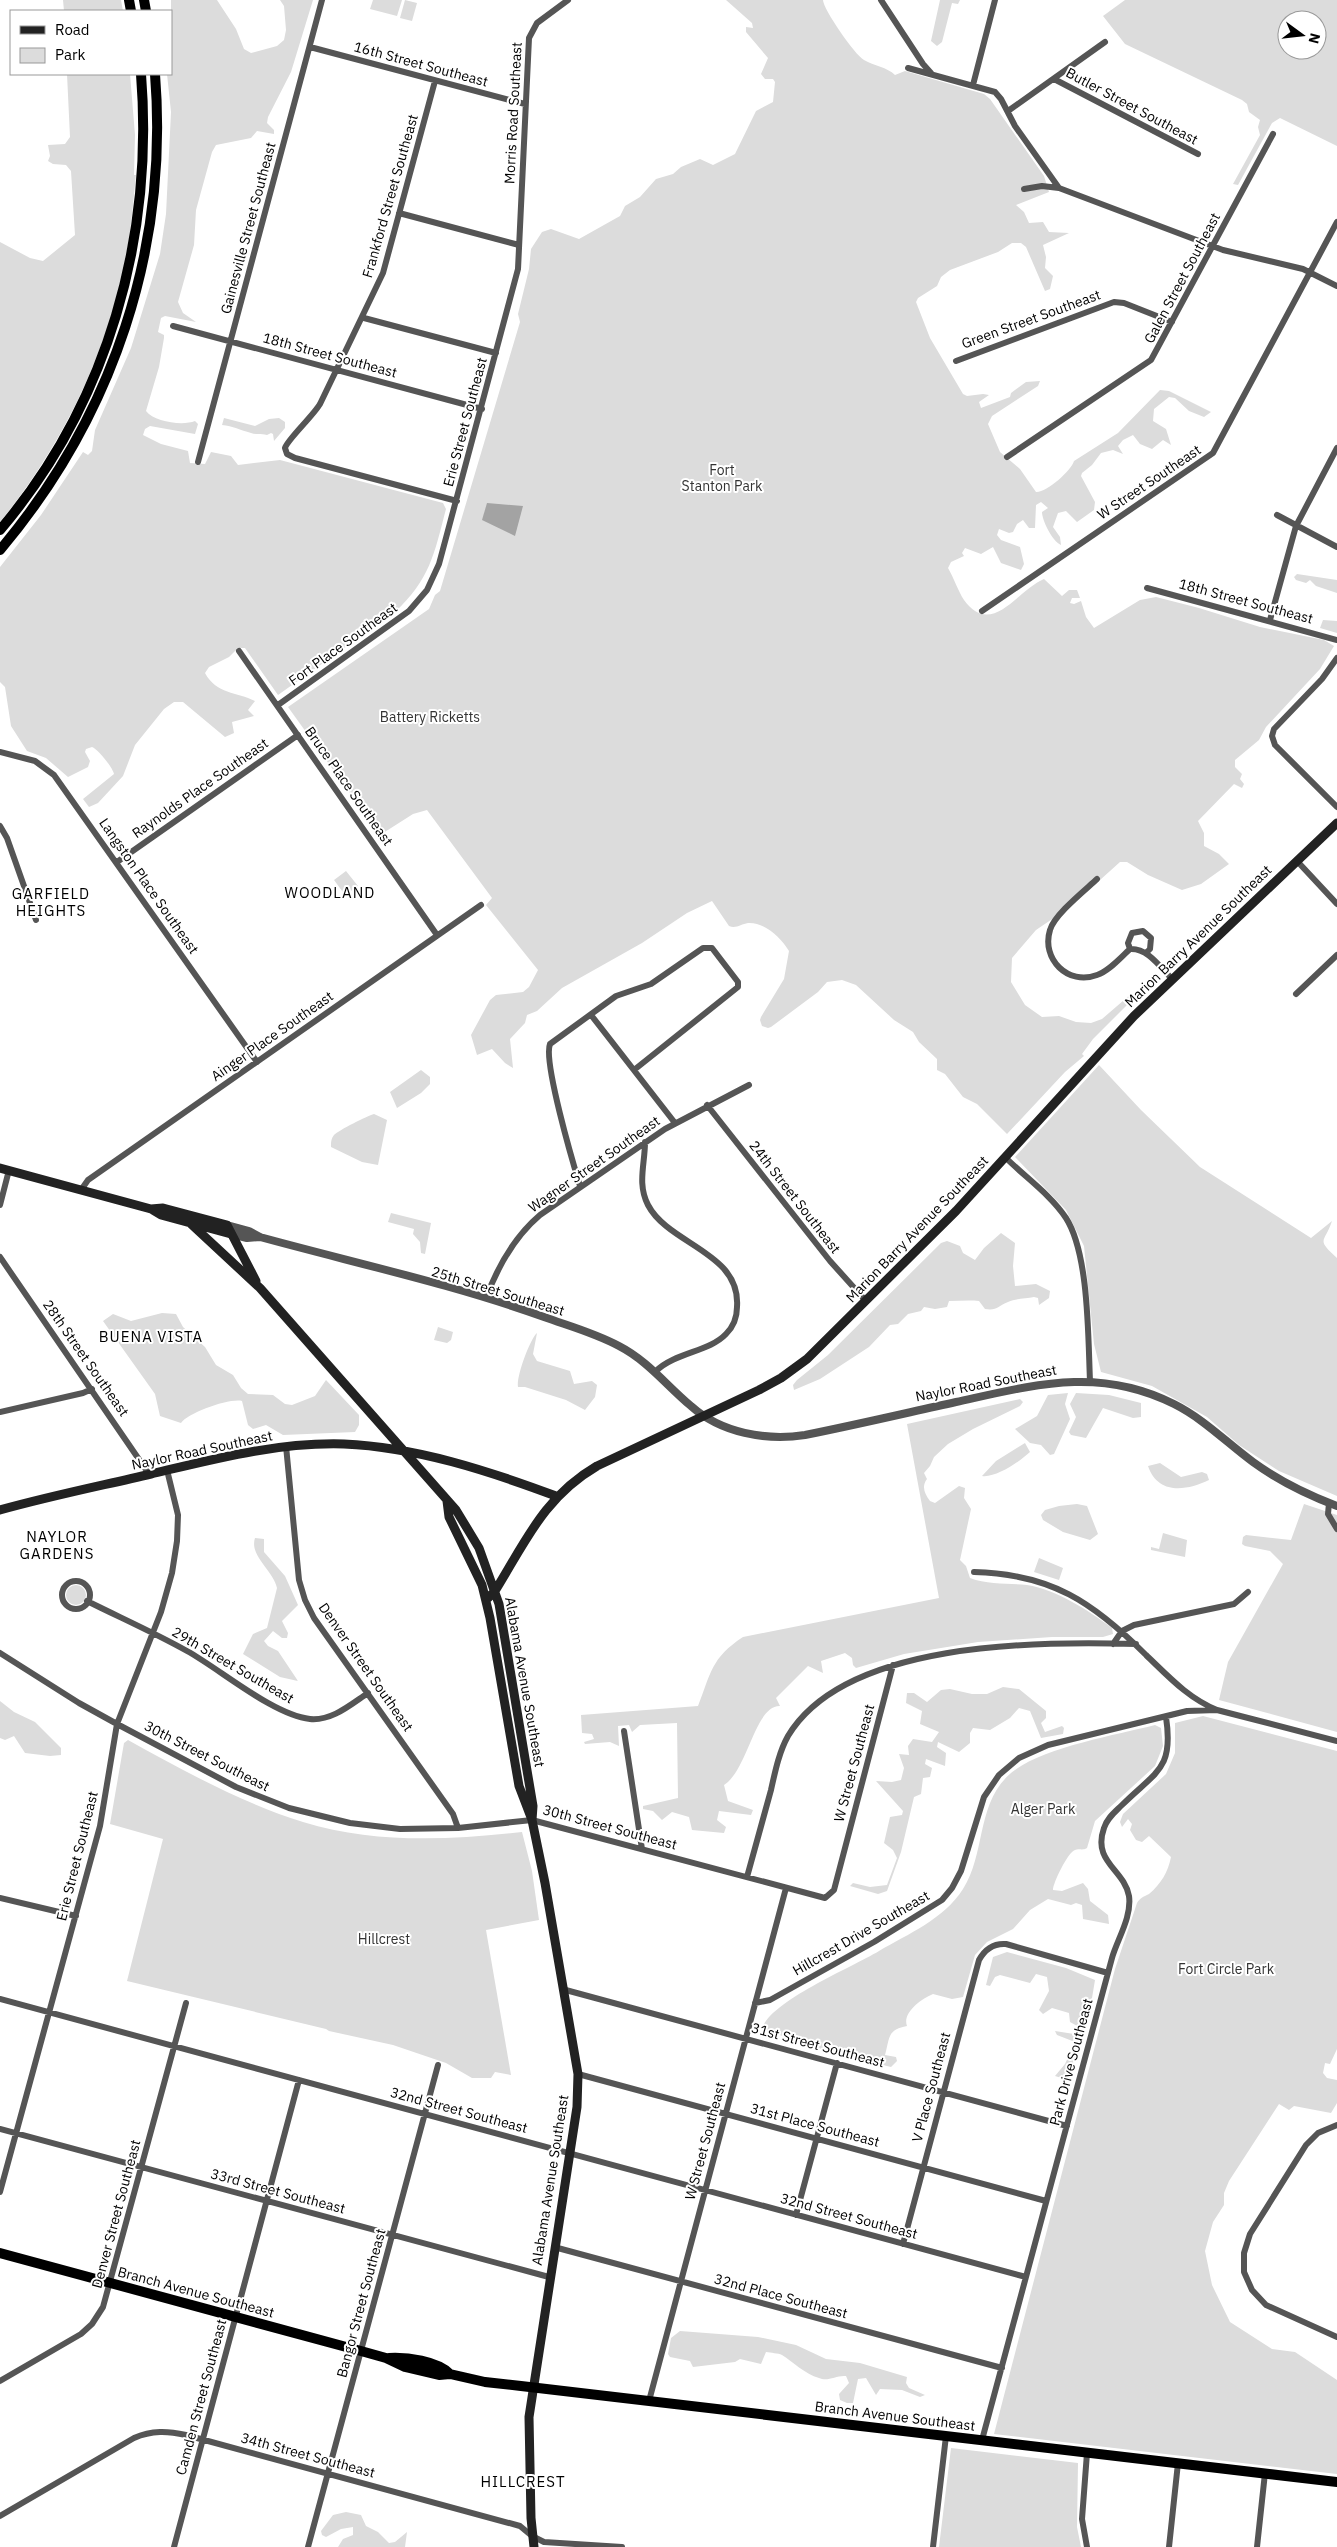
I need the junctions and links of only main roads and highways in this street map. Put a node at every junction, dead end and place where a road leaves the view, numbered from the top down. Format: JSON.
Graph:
{"nodes":[{"id":1,"x":141,"y":75,"type":"edge"},
{"id":2,"x":155,"y":75,"type":"edge"},
{"id":3,"x":0,"y":530,"type":"edge"},
{"id":4,"x":0,"y":550,"type":"edge"},
{"id":5,"x":1337,"y":823,"type":"edge"},
{"id":6,"x":5,"y":1169,"type":"edge"},
{"id":7,"x":151,"y":1209,"type":"junction"},
{"id":8,"x":190,"y":1223,"type":"junction"},
{"id":9,"x":231,"y":1234,"type":"junction"},
{"id":10,"x":260,"y":1288,"type":"junction"},
{"id":11,"x":403,"y":1451,"type":"junction"},
{"id":12,"x":556,"y":1496,"type":"junction"},
{"id":13,"x":447,"y":1501,"type":"junction"},
{"id":14,"x":0,"y":1510,"type":"edge"},
{"id":15,"x":495,"y":1591,"type":"junction"},
{"id":16,"x":486,"y":1600,"type":"junction"},
{"id":17,"x":532,"y":1820,"type":"junction"},
{"id":18,"x":0,"y":2253,"type":"edge"},
{"id":19,"x":532,"y":2388,"type":"junction"},
{"id":20,"x":1337,"y":2482,"type":"edge"},
{"id":21,"x":534,"y":2547,"type":"edge"}],
"edges":[{"from":1,"to":3,"type":"highway"},
{"from":2,"to":4,"type":"highway"},
{"from":5,"to":12,"type":"main road","name":"Marion Barry Avenue Southeast"},
{"from":6,"to":7,"type":"main road","name":"Alabama Avenue Southeast"},
{"from":7,"to":8,"type":"main road","name":"Alabama Avenue Southeast"},
{"from":7,"to":9,"type":"main road","name":"Alabama Avenue Southeast"},
{"from":8,"to":9,"type":"main road","name":"Alabama Avenue Southeast"},
{"from":8,"to":10,"type":"main road","name":"Alabama Avenue Southeast"},
{"from":9,"to":10,"type":"main road","name":"Alabama Avenue Southeast"},
{"from":10,"to":11,"type":"main road","name":"Alabama Avenue Southeast"},
{"from":11,"to":12,"type":"main road","name":"Naylor Road Southeast"},
{"from":11,"to":13,"type":"main road","name":"Alabama Avenue Southeast"},
{"from":11,"to":14,"type":"main road","name":"Naylor Road Southeast"},
{"from":12,"to":15,"type":"main road","name":"Marion Barry Avenue Southeast"},
{"from":13,"to":15,"type":"main road","name":"Alabama Avenue Southeast"},
{"from":13,"to":16,"type":"main road","name":"Alabama Avenue Southeast"},
{"from":15,"to":16,"type":"main road","name":"Marion Barry Avenue Southeast"},
{"from":15,"to":17,"type":"main road","name":"Alabama Avenue Southeast"},
{"from":16,"to":17,"type":"main road","name":"Alabama Avenue Southeast"},
{"from":17,"to":19,"type":"main road","name":"Alabama Avenue Southeast"},
{"from":18,"to":19,"type":"highway","name":"Branch Avenue Southeast"},
{"from":19,"to":20,"type":"highway","name":"Branch Avenue Southeast"},
{"from":19,"to":21,"type":"main road","name":"Alabama Avenue Southeast"}]}
